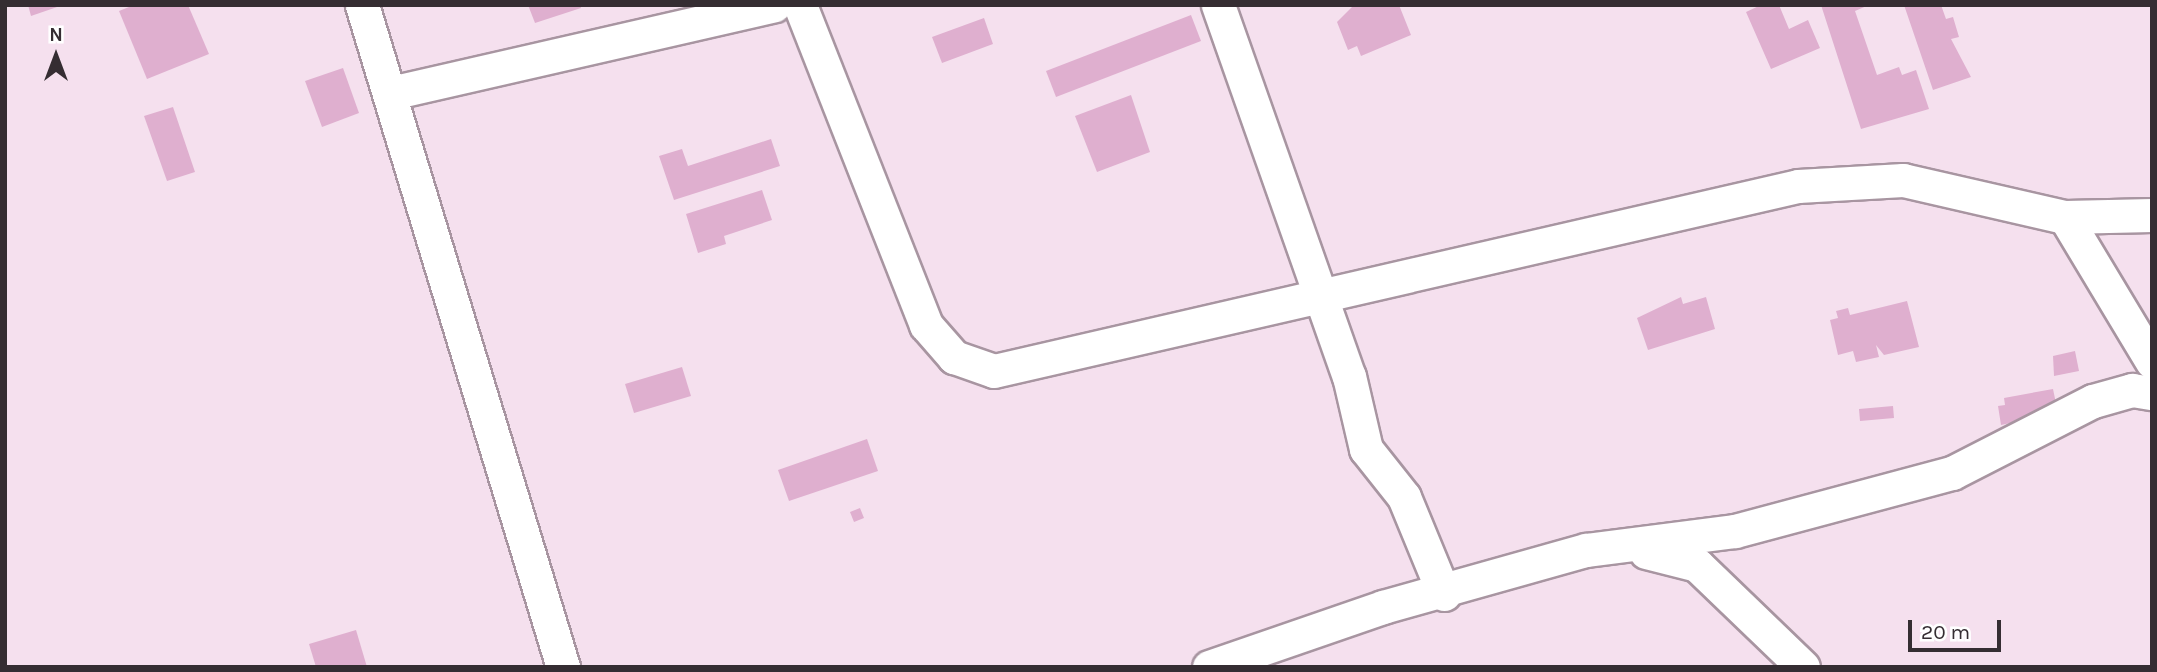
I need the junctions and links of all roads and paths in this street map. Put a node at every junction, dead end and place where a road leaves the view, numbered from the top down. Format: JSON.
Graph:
{"nodes":[{"id":1,"x":362,"y":5,"type":"edge"},
{"id":2,"x":774,"y":5,"type":"edge"},
{"id":3,"x":800,"y":5,"type":"edge"},
{"id":4,"x":1217,"y":5,"type":"edge"},
{"id":5,"x":391,"y":93,"type":"junction"},
{"id":6,"x":2152,"y":215,"type":"edge"},
{"id":7,"x":2065,"y":217,"type":"junction"},
{"id":8,"x":1320,"y":300,"type":"junction"},
{"id":9,"x":2152,"y":362,"type":"edge"},
{"id":10,"x":2152,"y":393,"type":"edge"},
{"id":11,"x":1630,"y":548,"type":"junction"},
{"id":12,"x":1444,"y":594,"type":"junction"},
{"id":13,"x":563,"y":667,"type":"edge"},
{"id":14,"x":1209,"y":667,"type":"edge"},
{"id":15,"x":1803,"y":667,"type":"edge"}],
"edges":[{"from":1,"to":5,"type":"street"},
{"from":2,"to":5,"type":"street"},
{"from":3,"to":8,"type":"street"},
{"from":4,"to":8,"type":"street"},
{"from":5,"to":13,"type":"street"},
{"from":6,"to":7,"type":"street"},
{"from":7,"to":8,"type":"street"},
{"from":7,"to":9,"type":"street"},
{"from":8,"to":12,"type":"street"},
{"from":10,"to":11,"type":"street"},
{"from":11,"to":12,"type":"street"},
{"from":11,"to":15,"type":"street"},
{"from":12,"to":14,"type":"street"}]}
